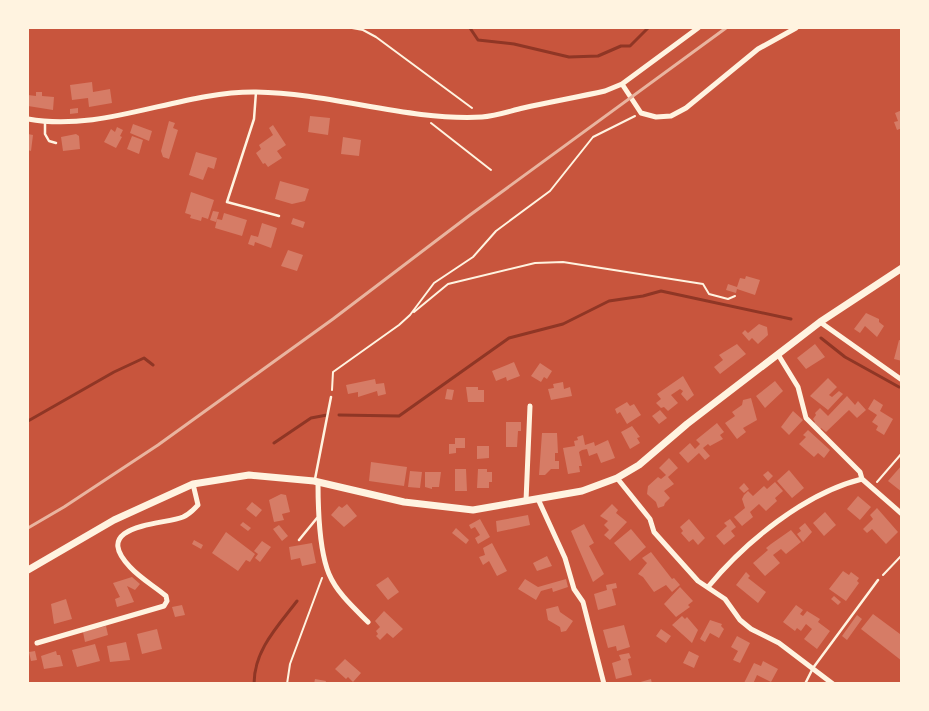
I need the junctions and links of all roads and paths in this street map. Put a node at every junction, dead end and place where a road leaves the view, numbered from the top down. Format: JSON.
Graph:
{"nodes":[{"id":1,"x":352,"y":28,"type":"edge"},
{"id":2,"x":698,"y":28,"type":"edge"},
{"id":3,"x":796,"y":28,"type":"edge"},
{"id":4,"x":622,"y":84,"type":"junction"},
{"id":5,"x":256,"y":92,"type":"junction"},
{"id":6,"x":420,"y":113,"type":"junction"},
{"id":7,"x":641,"y":113,"type":"junction"},
{"id":8,"x":484,"y":117,"type":"junction"},
{"id":9,"x":28,"y":119,"type":"edge"},
{"id":10,"x":45,"y":122,"type":"junction"},
{"id":11,"x":56,"y":143,"type":"dead end"},
{"id":12,"x":491,"y":170,"type":"dead end"},
{"id":13,"x":279,"y":216,"type":"dead end"},
{"id":14,"x":902,"y":268,"type":"edge"},
{"id":15,"x":735,"y":296,"type":"dead end"},
{"id":16,"x":410,"y":315,"type":"junction"},
{"id":17,"x":820,"y":322,"type":"junction"},
{"id":18,"x":779,"y":356,"type":"junction"},
{"id":19,"x":902,"y":380,"type":"edge"},
{"id":20,"x":331,"y":397,"type":"joint"},
{"id":21,"x":530,"y":406,"type":"dead end"},
{"id":22,"x":902,"y":453,"type":"edge"},
{"id":23,"x":617,"y":478,"type":"junction"},
{"id":24,"x":862,"y":479,"type":"junction"},
{"id":25,"x":316,"y":482,"type":"junction"},
{"id":26,"x":193,"y":484,"type":"junction"},
{"id":27,"x":873,"y":487,"type":"junction"},
{"id":28,"x":538,"y":499,"type":"junction"},
{"id":29,"x":526,"y":501,"type":"junction"},
{"id":30,"x":902,"y":514,"type":"edge"},
{"id":31,"x":318,"y":518,"type":"junction"},
{"id":32,"x":299,"y":540,"type":"dead end"},
{"id":33,"x":902,"y":555,"type":"edge"},
{"id":34,"x":327,"y":564,"type":"junction"},
{"id":35,"x":28,"y":570,"type":"edge"},
{"id":36,"x":878,"y":580,"type":"joint"},
{"id":37,"x":708,"y":587,"type":"junction"},
{"id":38,"x":368,"y":622,"type":"dead end"},
{"id":39,"x":37,"y":643,"type":"dead end"},
{"id":40,"x":813,"y":668,"type":"junction"},
{"id":41,"x":287,"y":684,"type":"edge"},
{"id":42,"x":604,"y":684,"type":"edge"},
{"id":43,"x":805,"y":684,"type":"edge"},
{"id":44,"x":833,"y":684,"type":"edge"}],
"edges":[{"from":1,"to":8,"type":"path"},
{"from":2,"to":4,"type":"street"},
{"from":3,"to":7,"type":"street"},
{"from":4,"to":7,"type":"street"},
{"from":4,"to":8,"type":"street"},
{"from":5,"to":6,"type":"street"},
{"from":5,"to":10,"type":"street"},
{"from":5,"to":13,"type":"lane"},
{"from":6,"to":8,"type":"street"},
{"from":6,"to":12,"type":"path"},
{"from":7,"to":16,"type":"path"},
{"from":9,"to":10,"type":"street"},
{"from":10,"to":11,"type":"lane"},
{"from":14,"to":17,"type":"street"},
{"from":15,"to":16,"type":"path"},
{"from":16,"to":20,"type":"path"},
{"from":17,"to":18,"type":"street"},
{"from":17,"to":19,"type":"street"},
{"from":18,"to":23,"type":"street"},
{"from":18,"to":24,"type":"street"},
{"from":20,"to":25,"type":"lane"},
{"from":21,"to":29,"type":"street"},
{"from":22,"to":27,"type":"path"},
{"from":23,"to":28,"type":"street"},
{"from":23,"to":37,"type":"street"},
{"from":24,"to":27,"type":"street"},
{"from":24,"to":37,"type":"street"},
{"from":25,"to":26,"type":"street"},
{"from":25,"to":29,"type":"street"},
{"from":25,"to":31,"type":"street"},
{"from":26,"to":35,"type":"street"},
{"from":26,"to":39,"type":"street"},
{"from":27,"to":30,"type":"street"},
{"from":28,"to":29,"type":"street"},
{"from":28,"to":42,"type":"street"},
{"from":31,"to":32,"type":"lane"},
{"from":31,"to":34,"type":"street"},
{"from":33,"to":36,"type":"path"},
{"from":34,"to":38,"type":"street"},
{"from":34,"to":41,"type":"path"},
{"from":36,"to":40,"type":"lane"},
{"from":37,"to":40,"type":"street"},
{"from":40,"to":43,"type":"lane"},
{"from":40,"to":44,"type":"street"}]}
